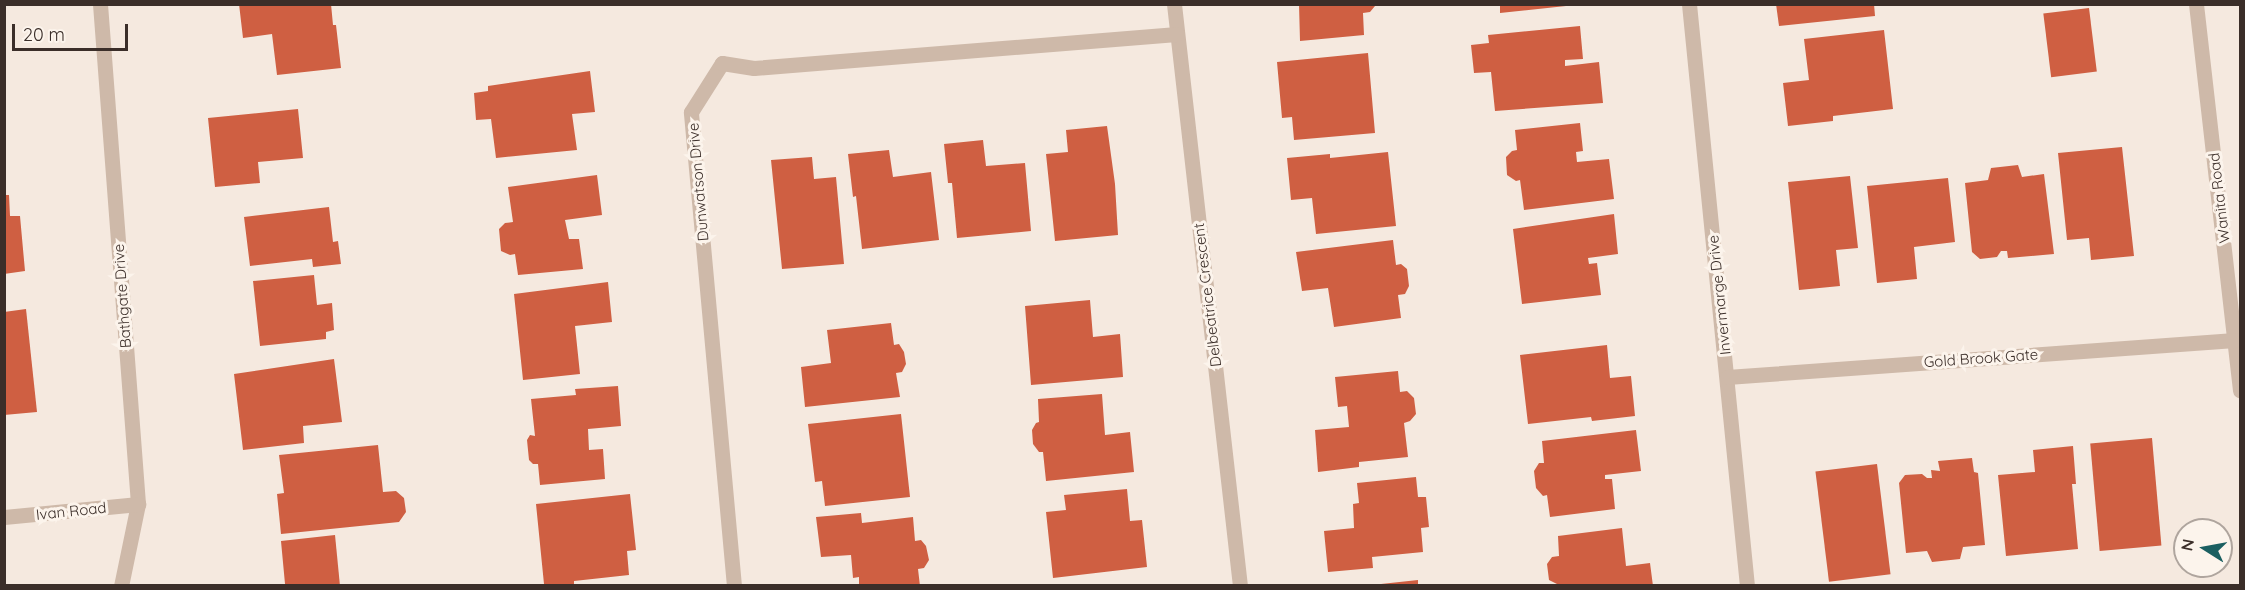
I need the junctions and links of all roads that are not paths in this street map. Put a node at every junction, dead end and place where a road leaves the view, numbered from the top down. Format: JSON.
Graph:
{"nodes":[{"id":1,"x":100,"y":4,"type":"edge"},
{"id":2,"x":1174,"y":4,"type":"edge"},
{"id":3,"x":1689,"y":4,"type":"edge"},
{"id":4,"x":2196,"y":4,"type":"edge"},
{"id":5,"x":1177,"y":34,"type":"junction"},
{"id":6,"x":2235,"y":340,"type":"junction"},
{"id":7,"x":1727,"y":377,"type":"junction"},
{"id":8,"x":2241,"y":391,"type":"edge"},
{"id":9,"x":138,"y":504,"type":"junction"},
{"id":10,"x":4,"y":517,"type":"edge"},
{"id":11,"x":121,"y":585,"type":"edge"},
{"id":12,"x":734,"y":585,"type":"edge"},
{"id":13,"x":1240,"y":585,"type":"edge"},
{"id":14,"x":1747,"y":585,"type":"edge"}],
"edges":[{"from":1,"to":9,"type":"street","name":"Bathgate Drive"},
{"from":2,"to":5,"type":"street","name":"Delbeatrice Crescent"},
{"from":3,"to":7,"type":"street","name":"Invermarge Drive"},
{"from":4,"to":6,"type":"street","name":"Wanita Road"},
{"from":5,"to":12,"type":"street","name":"Dunwatson Drive"},
{"from":5,"to":13,"type":"street","name":"Delbeatrice Crescent"},
{"from":6,"to":7,"type":"street","name":"Gold Brook Gate"},
{"from":6,"to":8,"type":"street","name":"Wanita Road"},
{"from":7,"to":14,"type":"street","name":"Invermarge Drive"},
{"from":9,"to":10,"type":"street","name":"Ivan Road"},
{"from":9,"to":11,"type":"street","name":"Bathgate Drive"}]}
